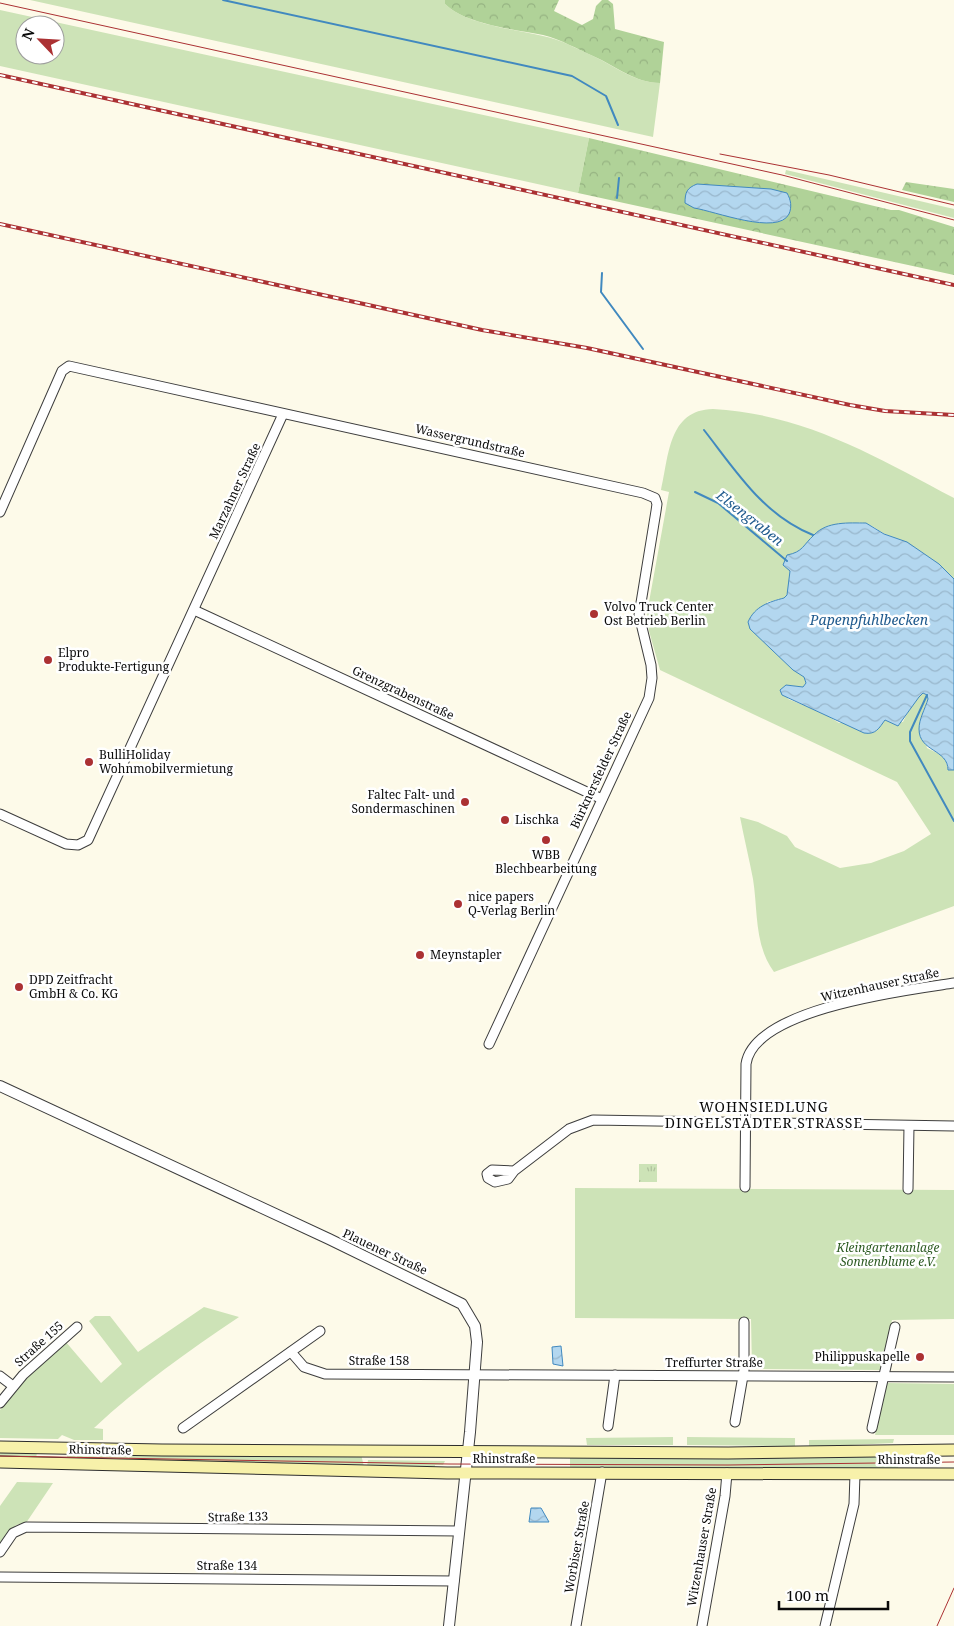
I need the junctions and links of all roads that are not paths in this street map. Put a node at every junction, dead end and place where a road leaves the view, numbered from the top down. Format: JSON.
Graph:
{"nodes":[{"id":1,"x":284,"y":414,"type":"junction"},
{"id":2,"x":650,"y":495,"type":"joint"},
{"id":3,"x":0,"y":512,"type":"edge"},
{"id":4,"x":194,"y":610,"type":"junction"},
{"id":5,"x":602,"y":799,"type":"junction"},
{"id":6,"x":0,"y":814,"type":"edge"},
{"id":7,"x":954,"y":983,"type":"edge"},
{"id":8,"x":489,"y":1044,"type":"dead end"},
{"id":9,"x":0,"y":1086,"type":"edge"},
{"id":10,"x":746,"y":1122,"type":"junction"},
{"id":11,"x":909,"y":1126,"type":"junction"},
{"id":12,"x":954,"y":1126,"type":"edge"},
{"id":13,"x":514,"y":1171,"type":"dead end"},
{"id":14,"x":745,"y":1186,"type":"dead end"},
{"id":15,"x":908,"y":1189,"type":"dead end"},
{"id":16,"x":744,"y":1322,"type":"dead end"},
{"id":17,"x":77,"y":1327,"type":"dead end"},
{"id":18,"x":895,"y":1327,"type":"dead end"},
{"id":19,"x":320,"y":1331,"type":"dead end"},
{"id":20,"x":290,"y":1352,"type":"junction"},
{"id":21,"x":475,"y":1374,"type":"junction"},
{"id":22,"x":615,"y":1375,"type":"junction"},
{"id":23,"x":0,"y":1376,"type":"edge"},
{"id":24,"x":742,"y":1376,"type":"junction"},
{"id":25,"x":884,"y":1377,"type":"junction"},
{"id":26,"x":954,"y":1377,"type":"edge"},
{"id":27,"x":13,"y":1386,"type":"junction"},
{"id":28,"x":0,"y":1403,"type":"edge"},
{"id":29,"x":735,"y":1422,"type":"dead end"},
{"id":30,"x":608,"y":1426,"type":"dead end"},
{"id":31,"x":183,"y":1428,"type":"dead end"},
{"id":32,"x":872,"y":1428,"type":"dead end"},
{"id":33,"x":0,"y":1447,"type":"edge"},
{"id":34,"x":954,"y":1450,"type":"edge"},
{"id":35,"x":468,"y":1451,"type":"junction"},
{"id":36,"x":0,"y":1462,"type":"edge"},
{"id":37,"x":602,"y":1472,"type":"junction"},
{"id":38,"x":465,"y":1473,"type":"junction"},
{"id":39,"x":727,"y":1473,"type":"junction"},
{"id":40,"x":854,"y":1474,"type":"junction"},
{"id":41,"x":954,"y":1474,"type":"edge"},
{"id":42,"x":459,"y":1531,"type":"junction"},
{"id":43,"x":0,"y":1552,"type":"edge"},
{"id":44,"x":0,"y":1577,"type":"edge"},
{"id":45,"x":454,"y":1581,"type":"junction"},
{"id":46,"x":449,"y":1626,"type":"edge"},
{"id":47,"x":576,"y":1626,"type":"edge"},
{"id":48,"x":702,"y":1626,"type":"edge"},
{"id":49,"x":825,"y":1626,"type":"edge"}],
"edges":[{"from":1,"to":2,"type":"street","name":"Wassergrundstraße"},
{"from":1,"to":3,"type":"street"},
{"from":1,"to":4,"type":"street","name":"Marzahner Straße"},
{"from":2,"to":5,"type":"street","name":"Bürknersfelder Straße"},
{"from":4,"to":5,"type":"street","name":"Grenzgrabenstraße"},
{"from":4,"to":6,"type":"street","name":"Marzahner Straße"},
{"from":5,"to":8,"type":"street","name":"Bürknersfelder Straße"},
{"from":7,"to":10,"type":"street","name":"Witzenhauser Straße"},
{"from":9,"to":21,"type":"street","name":"Plauener Straße"},
{"from":10,"to":11,"type":"street"},
{"from":10,"to":13,"type":"street"},
{"from":10,"to":14,"type":"street","name":"Witzenhauser Straße"},
{"from":11,"to":12,"type":"street"},
{"from":11,"to":15,"type":"street"},
{"from":16,"to":24,"type":"street"},
{"from":17,"to":27,"type":"street","name":"Straße 155"},
{"from":18,"to":25,"type":"street"},
{"from":19,"to":20,"type":"street"},
{"from":20,"to":21,"type":"street","name":"Straße 158"},
{"from":20,"to":31,"type":"street"},
{"from":21,"to":22,"type":"street","name":"Treffurter Straße"},
{"from":21,"to":35,"type":"street","name":"Plauener Straße"},
{"from":22,"to":24,"type":"street","name":"Treffurter Straße"},
{"from":22,"to":30,"type":"street"},
{"from":23,"to":27,"type":"street"},
{"from":24,"to":25,"type":"street","name":"Treffurter Straße"},
{"from":24,"to":29,"type":"street"},
{"from":25,"to":26,"type":"street","name":"Treffurter Straße"},
{"from":25,"to":32,"type":"street"},
{"from":27,"to":28,"type":"street","name":"Straße 155"},
{"from":33,"to":35,"type":"main road","name":"Rhinstraße"},
{"from":34,"to":35,"type":"main road","name":"Rhinstraße"},
{"from":35,"to":38,"type":"street","name":"Plauener Straße"},
{"from":36,"to":38,"type":"main road","name":"Rhinstraße"},
{"from":37,"to":38,"type":"main road","name":"Rhinstraße"},
{"from":37,"to":39,"type":"main road","name":"Rhinstraße"},
{"from":37,"to":47,"type":"street","name":"Worbiser Straße"},
{"from":38,"to":42,"type":"street","name":"Plauener Straße"},
{"from":39,"to":40,"type":"main road","name":"Rhinstraße"},
{"from":39,"to":48,"type":"street","name":"Witzenhauser Straße"},
{"from":40,"to":41,"type":"main road","name":"Rhinstraße"},
{"from":40,"to":49,"type":"street"},
{"from":42,"to":43,"type":"street","name":"Straße 133"},
{"from":42,"to":45,"type":"street","name":"Plauener Straße"},
{"from":44,"to":45,"type":"street","name":"Straße 134"},
{"from":45,"to":46,"type":"street","name":"Plauener Straße"}]}
